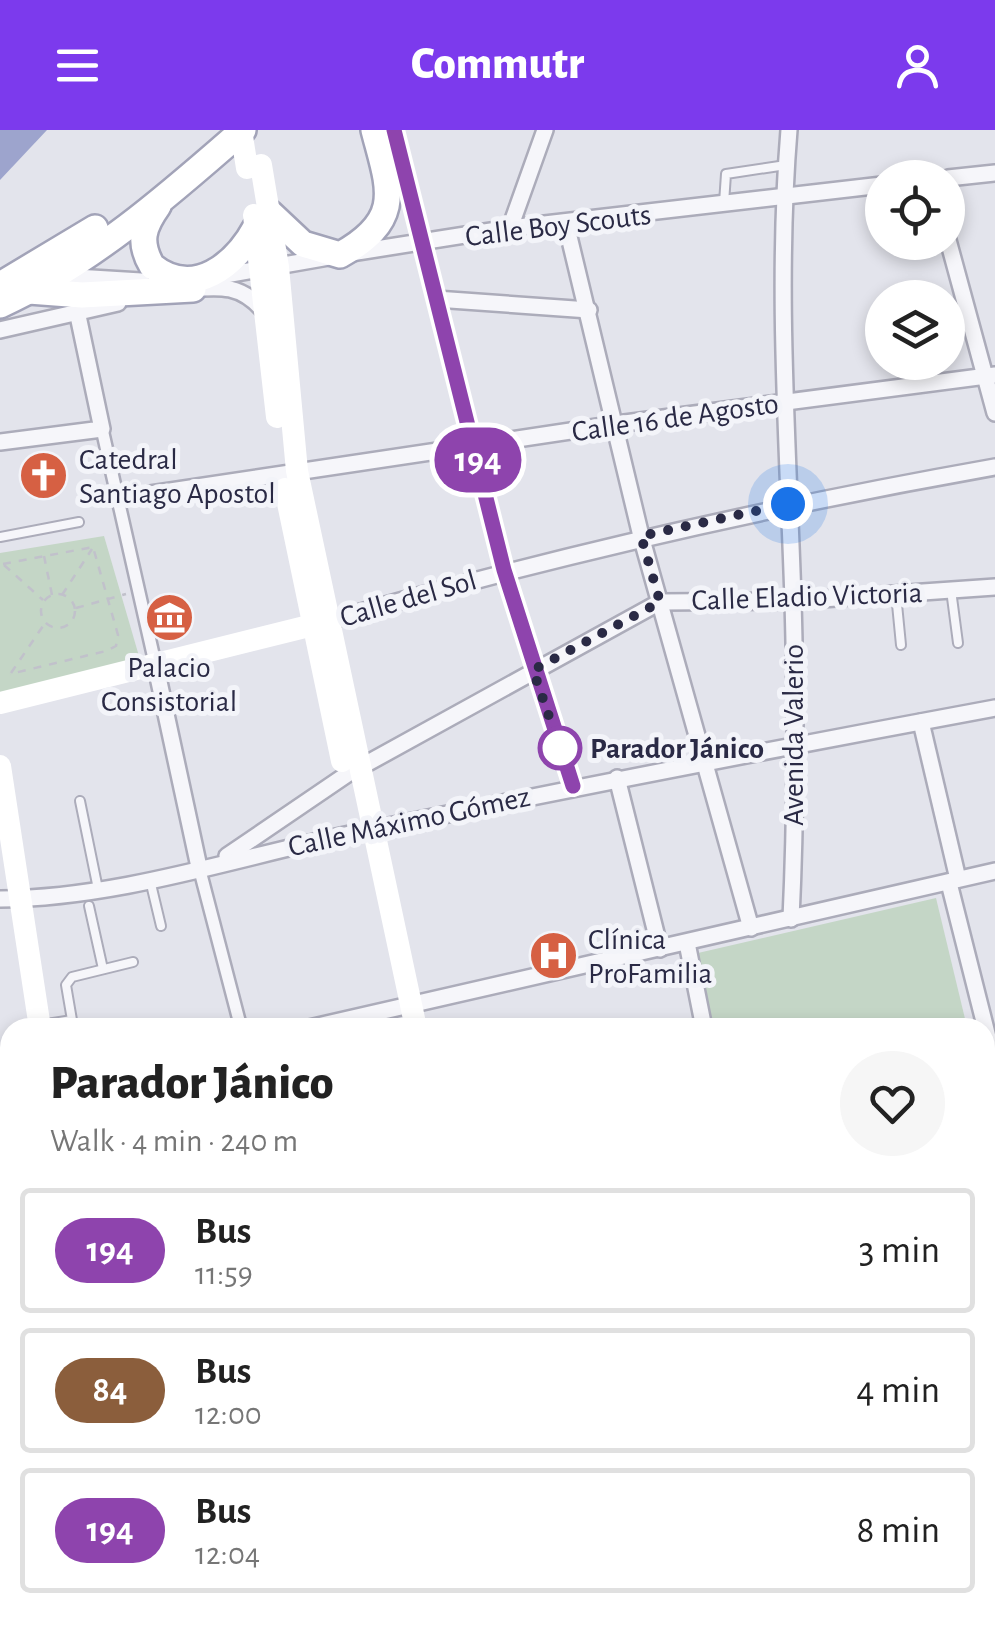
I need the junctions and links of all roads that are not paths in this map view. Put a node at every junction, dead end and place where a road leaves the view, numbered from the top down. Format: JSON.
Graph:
{"nodes":[{"id":1,"x":257,"y":130,"type":"edge"},
{"id":2,"x":354,"y":130,"type":"edge"},
{"id":3,"x":394,"y":130,"type":"edge"},
{"id":4,"x":544,"y":130,"type":"edge"},
{"id":5,"x":789,"y":130,"type":"edge"},
{"id":6,"x":233,"y":134,"type":"edge"},
{"id":7,"x":377,"y":141,"type":"edge"},
{"id":8,"x":786,"y":164,"type":"junction"},
{"id":9,"x":254,"y":167,"type":"junction"},
{"id":10,"x":995,"y":173,"type":"edge"},
{"id":11,"x":965,"y":176,"type":"edge"},
{"id":12,"x":178,"y":184,"type":"junction"},
{"id":13,"x":865,"y":187,"type":"edge"},
{"id":14,"x":784,"y":196,"type":"junction"},
{"id":15,"x":724,"y":203,"type":"junction"},
{"id":16,"x":263,"y":220,"type":"junction"},
{"id":17,"x":566,"y":224,"type":"junction"},
{"id":18,"x":510,"y":228,"type":"junction"},
{"id":19,"x":422,"y":243,"type":"junction"},
{"id":20,"x":340,"y":254,"type":"junction"},
{"id":21,"x":954,"y":260,"type":"edge"},
{"id":22,"x":270,"y":268,"type":"junction"},
{"id":23,"x":56,"y":276,"type":"junction"},
{"id":24,"x":27,"y":282,"type":"junction"},
{"id":25,"x":0,"y":284,"type":"edge"},
{"id":26,"x":195,"y":284,"type":"junction"},
{"id":27,"x":436,"y":300,"type":"junction"},
{"id":28,"x":0,"y":304,"type":"edge"},
{"id":29,"x":589,"y":310,"type":"junction"},
{"id":30,"x":77,"y":311,"type":"junction"},
{"id":31,"x":266,"y":312,"type":"junction"},
{"id":32,"x":0,"y":330,"type":"edge"},
{"id":33,"x":990,"y":376,"type":"edge"},
{"id":34,"x":784,"y":402,"type":"junction"},
{"id":35,"x":995,"y":413,"type":"edge"},
{"id":36,"x":616,"y":424,"type":"junction"},
{"id":37,"x":102,"y":429,"type":"junction"},
{"id":38,"x":0,"y":442,"type":"edge"},
{"id":39,"x":475,"y":446,"type":"junction"},
{"id":40,"x":995,"y":467,"type":"edge"},
{"id":41,"x":290,"y":472,"type":"junction"},
{"id":42,"x":117,"y":499,"type":"junction"},
{"id":43,"x":788,"y":504,"type":"junction"},
{"id":44,"x":80,"y":522,"type":"dead end"},
{"id":45,"x":641,"y":536,"type":"junction"},
{"id":46,"x":0,"y":537,"type":"edge"},
{"id":47,"x":504,"y":570,"type":"junction"},
{"id":48,"x":995,"y":587,"type":"edge"},
{"id":49,"x":951,"y":590,"type":"junction"},
{"id":50,"x":896,"y":594,"type":"junction"},
{"id":51,"x":793,"y":601,"type":"junction"},
{"id":52,"x":660,"y":602,"type":"junction"},
{"id":53,"x":320,"y":623,"type":"junction"},
{"id":54,"x":958,"y":643,"type":"dead end"},
{"id":55,"x":901,"y":645,"type":"dead end"},
{"id":56,"x":155,"y":663,"type":"junction"},
{"id":57,"x":533,"y":670,"type":"junction"},
{"id":58,"x":0,"y":703,"type":"edge"},
{"id":59,"x":995,"y":708,"type":"edge"},
{"id":60,"x":921,"y":722,"type":"junction"},
{"id":61,"x":795,"y":746,"type":"junction"},
{"id":62,"x":708,"y":761,"type":"junction"},
{"id":63,"x":0,"y":766,"type":"edge"},
{"id":64,"x":353,"y":772,"type":"junction"},
{"id":65,"x":617,"y":778,"type":"junction"},
{"id":66,"x":573,"y":786,"type":"junction"},
{"id":67,"x":80,"y":801,"type":"dead end"},
{"id":68,"x":279,"y":822,"type":"junction"},
{"id":69,"x":368,"y":830,"type":"junction"},
{"id":70,"x":291,"y":847,"type":"junction"},
{"id":71,"x":205,"y":866,"type":"junction"},
{"id":72,"x":995,"y":871,"type":"edge"},
{"id":73,"x":150,"y":880,"type":"junction"},
{"id":74,"x":954,"y":881,"type":"junction"},
{"id":75,"x":98,"y":889,"type":"junction"},
{"id":76,"x":11,"y":899,"type":"edge"},
{"id":77,"x":89,"y":906,"type":"dead end"},
{"id":78,"x":791,"y":920,"type":"junction"},
{"id":79,"x":162,"y":926,"type":"dead end"},
{"id":80,"x":751,"y":928,"type":"junction"},
{"id":81,"x":687,"y":943,"type":"junction"},
{"id":82,"x":660,"y":949,"type":"junction"},
{"id":83,"x":133,"y":962,"type":"dead end"},
{"id":84,"x":103,"y":969,"type":"junction"},
{"id":85,"x":406,"y":1017,"type":"edge"},
{"id":86,"x":38,"y":1018,"type":"edge"},
{"id":87,"x":72,"y":1018,"type":"edge"},
{"id":88,"x":239,"y":1018,"type":"edge"},
{"id":89,"x":702,"y":1018,"type":"edge"},
{"id":90,"x":985,"y":1018,"type":"edge"}],
"edges":[{"from":1,"to":6,"type":"main road"},
{"from":1,"to":9,"type":"main road"},
{"from":2,"to":7,"type":"main road"},
{"from":3,"to":19,"type":"street"},
{"from":4,"to":18,"type":"street"},
{"from":5,"to":8,"type":"street","name":"Avenida Valerio"},
{"from":6,"to":9,"type":"main road","bridge":true},
{"from":6,"to":12,"type":"main road"},
{"from":6,"to":24,"type":"main road"},
{"from":7,"to":20,"type":"main road"},
{"from":8,"to":14,"type":"street","name":"Avenida Valerio"},
{"from":8,"to":15,"type":"lane"},
{"from":9,"to":16,"type":"main road"},
{"from":10,"to":11,"type":"street"},
{"from":12,"to":23,"type":"main road"},
{"from":12,"to":26,"type":"main road"},
{"from":13,"to":14,"type":"street","name":"Calle Boy Scouts"},
{"from":14,"to":15,"type":"street","name":"Calle Boy Scouts"},
{"from":14,"to":34,"type":"street","name":"Avenida Valerio"},
{"from":15,"to":17,"type":"street","name":"Calle Boy Scouts"},
{"from":16,"to":20,"type":"main road"},
{"from":16,"to":22,"type":"main road"},
{"from":16,"to":26,"type":"main road"},
{"from":17,"to":18,"type":"street","name":"Calle Boy Scouts"},
{"from":17,"to":29,"type":"street"},
{"from":18,"to":19,"type":"street","name":"Calle Boy Scouts"},
{"from":19,"to":20,"type":"street","name":"Calle Boy Scouts"},
{"from":19,"to":27,"type":"street"},
{"from":20,"to":22,"type":"street","name":"Calle Boy Scouts"},
{"from":21,"to":33,"type":"street"},
{"from":22,"to":26,"type":"street","name":"Calle Boy Scouts"},
{"from":22,"to":31,"type":"main road"},
{"from":22,"to":41,"type":"main road"},
{"from":23,"to":24,"type":"main road"},
{"from":23,"to":26,"type":"street","name":"Calle Boy Scouts"},
{"from":24,"to":25,"type":"main road"},
{"from":24,"to":26,"type":"main road"},
{"from":24,"to":28,"type":"main road"},
{"from":26,"to":30,"type":"street","name":"Calle Boy Scouts"},
{"from":26,"to":31,"type":"street","name":"Calle Boy Scouts"},
{"from":27,"to":29,"type":"street"},
{"from":27,"to":39,"type":"street"},
{"from":29,"to":36,"type":"street"},
{"from":30,"to":32,"type":"street","name":"Calle Boy Scouts"},
{"from":30,"to":37,"type":"street"},
{"from":31,"to":41,"type":"main road"},
{"from":33,"to":34,"type":"street","name":"Calle 16 de Agosto"},
{"from":33,"to":35,"type":"street"},
{"from":34,"to":36,"type":"street","name":"Calle 16 de Agosto"},
{"from":34,"to":43,"type":"street","name":"Avenida Valerio"},
{"from":36,"to":39,"type":"street","name":"Calle 16 de Agosto"},
{"from":36,"to":45,"type":"street"},
{"from":37,"to":38,"type":"street"},
{"from":37,"to":42,"type":"street"},
{"from":39,"to":41,"type":"street","name":"Calle 16 de Agosto"},
{"from":39,"to":47,"type":"street"},
{"from":40,"to":43,"type":"street","name":"Calle del Sol"},
{"from":41,"to":42,"type":"street","name":"Calle 16 de Agosto"},
{"from":41,"to":53,"type":"main road"},
{"from":42,"to":56,"type":"street"},
{"from":43,"to":45,"type":"street","name":"Calle del Sol"},
{"from":43,"to":51,"type":"street","name":"Avenida Valerio"},
{"from":44,"to":46,"type":"lane"},
{"from":45,"to":47,"type":"street","name":"Calle del Sol"},
{"from":45,"to":52,"type":"street"},
{"from":47,"to":53,"type":"street","name":"Calle del Sol"},
{"from":47,"to":57,"type":"street"},
{"from":48,"to":49,"type":"street","name":"Calle Eladio Victoria"},
{"from":49,"to":50,"type":"street","name":"Calle Eladio Victoria"},
{"from":49,"to":54,"type":"lane"},
{"from":50,"to":51,"type":"street","name":"Calle Eladio Victoria"},
{"from":50,"to":55,"type":"lane"},
{"from":51,"to":52,"type":"street","name":"Calle Eladio Victoria"},
{"from":51,"to":61,"type":"street","name":"Avenida Valerio"},
{"from":52,"to":57,"type":"street","name":"Calle Eladio Victoria"},
{"from":52,"to":62,"type":"street"},
{"from":53,"to":56,"type":"main road","name":"Calle del Sol"},
{"from":53,"to":64,"type":"main road"},
{"from":56,"to":58,"type":"main road","name":"Calle del Sol"},
{"from":56,"to":71,"type":"street"},
{"from":57,"to":64,"type":"street","name":"Calle Eladio Victoria"},
{"from":57,"to":66,"type":"street"},
{"from":59,"to":60,"type":"street","name":"Calle Máximo Gómez"},
{"from":60,"to":61,"type":"street","name":"Calle Máximo Gómez"},
{"from":60,"to":74,"type":"street"},
{"from":61,"to":62,"type":"street","name":"Calle Máximo Gómez"},
{"from":61,"to":78,"type":"street","name":"Avenida Valerio"},
{"from":62,"to":65,"type":"street","name":"Calle Máximo Gómez"},
{"from":62,"to":80,"type":"street"},
{"from":63,"to":76,"type":"main road"},
{"from":64,"to":68,"type":"street","name":"Calle Eladio Victoria"},
{"from":64,"to":69,"type":"main road"},
{"from":65,"to":66,"type":"street","name":"Calle Máximo Gómez"},
{"from":65,"to":82,"type":"street"},
{"from":66,"to":69,"type":"street","name":"Calle Máximo Gómez"},
{"from":67,"to":75,"type":"lane"},
{"from":68,"to":70,"type":"street"},
{"from":68,"to":71,"type":"street","name":"Calle Eladio Victoria"},
{"from":69,"to":70,"type":"street","name":"Calle Máximo Gómez"},
{"from":69,"to":85,"type":"main road"},
{"from":70,"to":71,"type":"street","name":"Calle Máximo Gómez"},
{"from":71,"to":73,"type":"street","name":"Calle Máximo Gómez"},
{"from":71,"to":88,"type":"street"},
{"from":72,"to":74,"type":"street"},
{"from":73,"to":75,"type":"street","name":"Calle Máximo Gómez"},
{"from":73,"to":79,"type":"lane"},
{"from":74,"to":78,"type":"street"},
{"from":74,"to":90,"type":"street"},
{"from":75,"to":76,"type":"street","name":"Calle Máximo Gómez"},
{"from":76,"to":86,"type":"main road"},
{"from":77,"to":84,"type":"lane"},
{"from":78,"to":80,"type":"street"},
{"from":80,"to":81,"type":"street"},
{"from":81,"to":82,"type":"street"},
{"from":81,"to":89,"type":"street"},
{"from":82,"to":85,"type":"street"},
{"from":83,"to":84,"type":"lane"},
{"from":84,"to":87,"type":"lane"}]}
